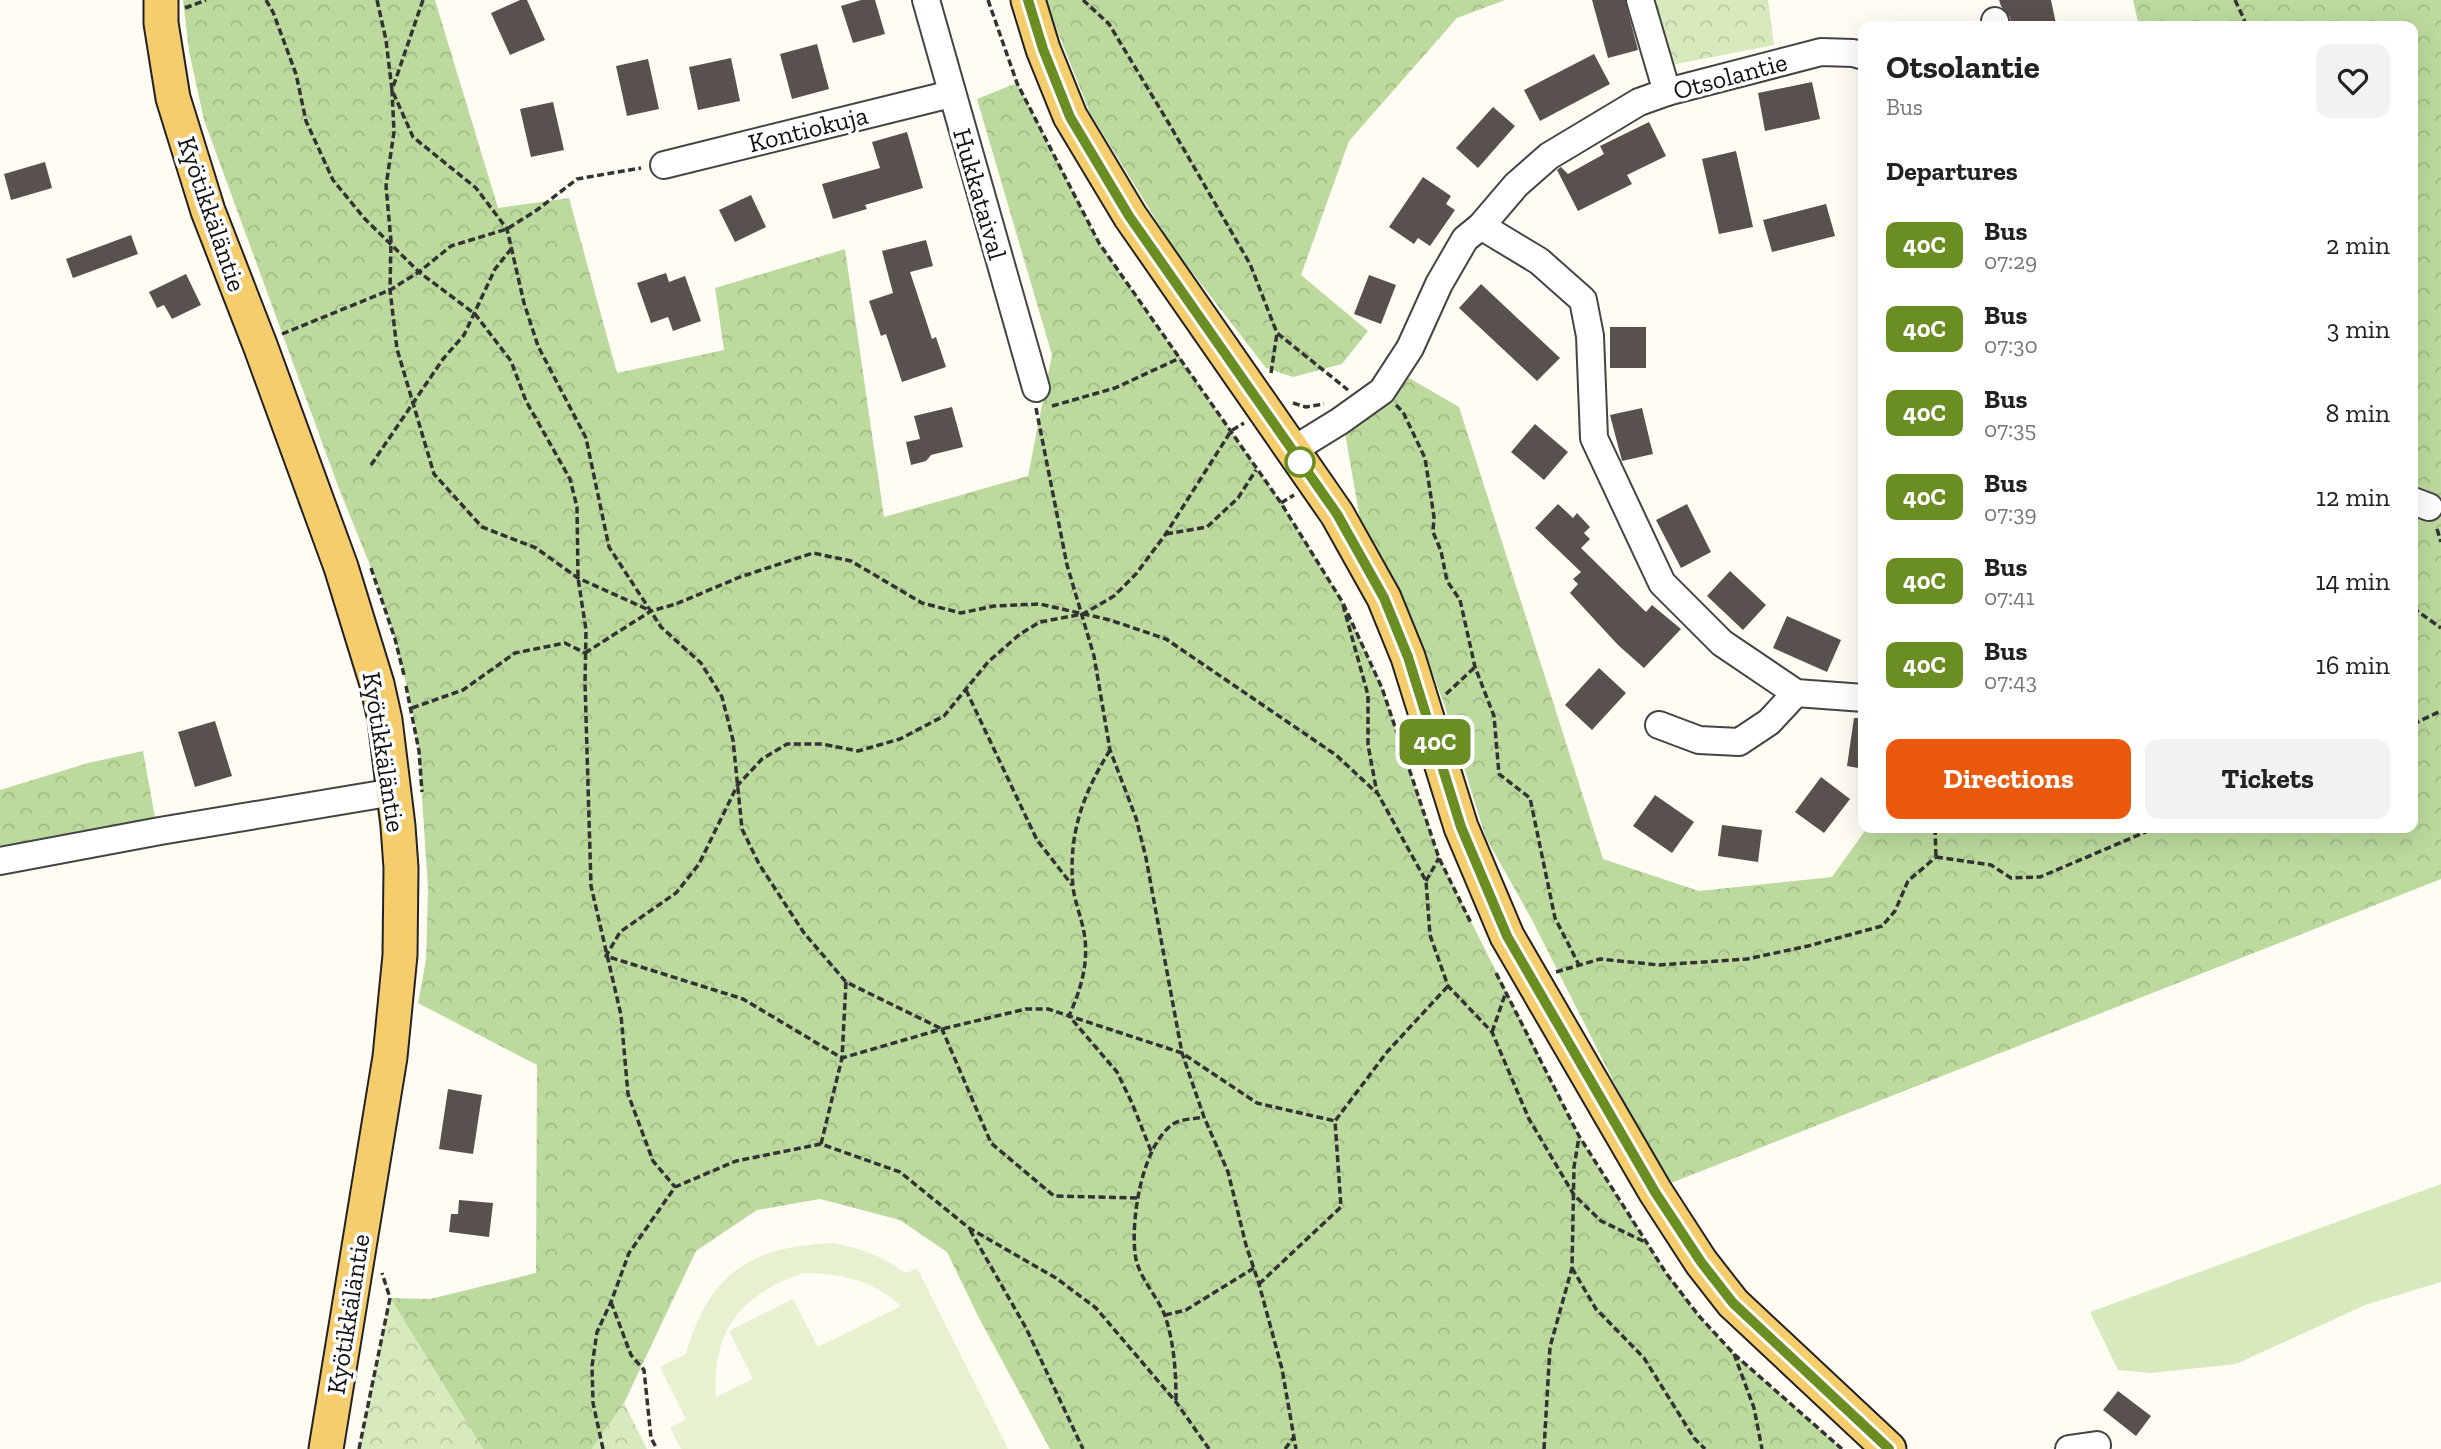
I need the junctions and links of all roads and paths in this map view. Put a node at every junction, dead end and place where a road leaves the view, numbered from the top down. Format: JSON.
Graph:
{"nodes":[{"id":1,"x":206,"y":0,"type":"edge"},
{"id":2,"x":266,"y":0,"type":"edge"},
{"id":3,"x":377,"y":0,"type":"edge"},
{"id":4,"x":423,"y":0,"type":"edge"},
{"id":5,"x":926,"y":0,"type":"edge"},
{"id":6,"x":988,"y":0,"type":"edge"},
{"id":7,"x":1028,"y":0,"type":"edge"},
{"id":8,"x":1083,"y":0,"type":"edge"},
{"id":9,"x":1640,"y":0,"type":"edge"},
{"id":10,"x":2235,"y":0,"type":"edge"},
{"id":11,"x":172,"y":4,"type":"edge"},
{"id":12,"x":2244,"y":21,"type":"edge"},
{"id":13,"x":1858,"y":55,"type":"edge"},
{"id":14,"x":392,"y":90,"type":"junction"},
{"id":15,"x":1667,"y":92,"type":"junction"},
{"id":16,"x":951,"y":94,"type":"junction"},
{"id":17,"x":664,"y":165,"type":"joint"},
{"id":18,"x":1481,"y":226,"type":"junction"},
{"id":19,"x":507,"y":229,"type":"junction"},
{"id":20,"x":391,"y":241,"type":"junction"},
{"id":21,"x":510,"y":249,"type":"junction"},
{"id":22,"x":419,"y":272,"type":"junction"},
{"id":23,"x":390,"y":290,"type":"junction"},
{"id":24,"x":475,"y":314,"type":"junction"},
{"id":25,"x":1277,"y":333,"type":"junction"},
{"id":26,"x":282,"y":334,"type":"dead end"},
{"id":27,"x":1180,"y":358,"type":"junction"},
{"id":28,"x":1382,"y":391,"type":"junction"},
{"id":29,"x":1349,"y":392,"type":"dead end"},
{"id":30,"x":1042,"y":397,"type":"junction"},
{"id":31,"x":1256,"y":398,"type":"junction"},
{"id":32,"x":414,"y":403,"type":"junction"},
{"id":33,"x":1293,"y":450,"type":"junction"},
{"id":34,"x":371,"y":465,"type":"dead end"},
{"id":35,"x":1256,"y":470,"type":"dead end"},
{"id":36,"x":1296,"y":494,"type":"dead end"},
{"id":37,"x":1281,"y":503,"type":"dead end"},
{"id":38,"x":1165,"y":535,"type":"junction"},
{"id":39,"x":578,"y":578,"type":"junction"},
{"id":40,"x":1343,"y":603,"type":"dead end"},
{"id":41,"x":651,"y":611,"type":"junction"},
{"id":42,"x":2418,"y":612,"type":"edge"},
{"id":43,"x":1083,"y":614,"type":"junction"},
{"id":44,"x":2441,"y":628,"type":"edge"},
{"id":45,"x":585,"y":653,"type":"junction"},
{"id":46,"x":1475,"y":667,"type":"junction"},
{"id":47,"x":966,"y":689,"type":"junction"},
{"id":48,"x":1796,"y":694,"type":"junction"},
{"id":49,"x":1858,"y":698,"type":"edge"},
{"id":50,"x":412,"y":708,"type":"dead end"},
{"id":51,"x":1425,"y":710,"type":"junction"},
{"id":52,"x":2441,"y":711,"type":"edge"},
{"id":53,"x":2418,"y":722,"type":"edge"},
{"id":54,"x":1659,"y":725,"type":"dead end"},
{"id":55,"x":1110,"y":750,"type":"junction"},
{"id":56,"x":737,"y":786,"type":"junction"},
{"id":57,"x":394,"y":792,"type":"junction"},
{"id":58,"x":1378,"y":794,"type":"junction"},
{"id":59,"x":1935,"y":833,"type":"edge"},
{"id":60,"x":2143,"y":833,"type":"edge"},
{"id":61,"x":1936,"y":857,"type":"junction"},
{"id":62,"x":1439,"y":858,"type":"dead end"},
{"id":63,"x":0,"y":861,"type":"edge"},
{"id":64,"x":1426,"y":881,"type":"junction"},
{"id":65,"x":1073,"y":887,"type":"junction"},
{"id":66,"x":606,"y":957,"type":"junction"},
{"id":67,"x":1579,"y":965,"type":"junction"},
{"id":68,"x":1550,"y":974,"type":"dead end"},
{"id":69,"x":846,"y":982,"type":"junction"},
{"id":70,"x":1448,"y":986,"type":"junction"},
{"id":71,"x":1505,"y":992,"type":"dead end"},
{"id":72,"x":1069,"y":1016,"type":"junction"},
{"id":73,"x":942,"y":1029,"type":"junction"},
{"id":74,"x":1492,"y":1032,"type":"junction"},
{"id":75,"x":1182,"y":1053,"type":"junction"},
{"id":76,"x":842,"y":1058,"type":"junction"},
{"id":77,"x":1204,"y":1117,"type":"junction"},
{"id":78,"x":1335,"y":1121,"type":"junction"},
{"id":79,"x":1579,"y":1136,"type":"dead end"},
{"id":80,"x":821,"y":1144,"type":"junction"},
{"id":81,"x":1151,"y":1151,"type":"junction"},
{"id":82,"x":676,"y":1187,"type":"junction"},
{"id":83,"x":1574,"y":1195,"type":"junction"},
{"id":84,"x":1137,"y":1198,"type":"junction"},
{"id":85,"x":969,"y":1228,"type":"junction"},
{"id":86,"x":1647,"y":1242,"type":"dead end"},
{"id":87,"x":1254,"y":1268,"type":"junction"},
{"id":88,"x":1572,"y":1268,"type":"junction"},
{"id":89,"x":1259,"y":1284,"type":"junction"},
{"id":90,"x":390,"y":1298,"type":"dead end"},
{"id":91,"x":611,"y":1302,"type":"junction"},
{"id":92,"x":1165,"y":1315,"type":"junction"},
{"id":93,"x":1734,"y":1354,"type":"dead end"},
{"id":94,"x":1175,"y":1402,"type":"junction"},
{"id":95,"x":1294,"y":1437,"type":"junction"},
{"id":96,"x":2097,"y":1445,"type":"dead end"},
{"id":97,"x":326,"y":1449,"type":"edge"},
{"id":98,"x":359,"y":1449,"type":"edge"},
{"id":99,"x":603,"y":1449,"type":"edge"},
{"id":100,"x":657,"y":1449,"type":"edge"},
{"id":101,"x":1083,"y":1449,"type":"edge"},
{"id":102,"x":1209,"y":1449,"type":"edge"},
{"id":103,"x":1285,"y":1449,"type":"edge"},
{"id":104,"x":1296,"y":1449,"type":"edge"},
{"id":105,"x":1544,"y":1449,"type":"edge"},
{"id":106,"x":1705,"y":1449,"type":"edge"},
{"id":107,"x":1762,"y":1449,"type":"edge"},
{"id":108,"x":1889,"y":1449,"type":"edge"},
{"id":109,"x":2069,"y":1449,"type":"edge"}],
"edges":[{"from":1,"to":11,"type":"path"},
{"from":2,"to":20,"type":"path"},
{"from":3,"to":14,"type":"path"},
{"from":4,"to":14,"type":"path"},
{"from":5,"to":16,"type":"street","name":"Hukkataival"},
{"from":6,"to":27,"type":"path"},
{"from":7,"to":31,"type":"main road"},
{"from":8,"to":25,"type":"path"},
{"from":9,"to":15,"type":"street"},
{"from":10,"to":12,"type":"path"},
{"from":11,"to":57,"type":"main road","name":"Kyötikkäläntie"},
{"from":13,"to":15,"type":"street","name":"Otsolantie"},
{"from":14,"to":19,"type":"path"},
{"from":14,"to":20,"type":"path"},
{"from":15,"to":18,"type":"street","name":"Otsolantie"},
{"from":16,"to":17,"type":"street","name":"Kontiokuja"},
{"from":16,"to":30,"type":"street","name":"Hukkataival"},
{"from":17,"to":19,"type":"path"},
{"from":18,"to":28,"type":"street","name":"Otsolantie"},
{"from":18,"to":48,"type":"street"},
{"from":19,"to":21,"type":"path"},
{"from":19,"to":22,"type":"path"},
{"from":20,"to":22,"type":"path"},
{"from":20,"to":23,"type":"path"},
{"from":21,"to":24,"type":"path"},
{"from":21,"to":41,"type":"path"},
{"from":22,"to":23,"type":"path"},
{"from":22,"to":24,"type":"path"},
{"from":23,"to":26,"type":"path"},
{"from":23,"to":32,"type":"path"},
{"from":24,"to":32,"type":"path"},
{"from":24,"to":39,"type":"path"},
{"from":25,"to":29,"type":"path"},
{"from":25,"to":31,"type":"path"},
{"from":27,"to":30,"type":"path"},
{"from":27,"to":38,"type":"path"},
{"from":28,"to":33,"type":"street","name":"Otsolantie"},
{"from":28,"to":46,"type":"path"},
{"from":30,"to":43,"type":"path"},
{"from":31,"to":33,"type":"main road"},
{"from":32,"to":34,"type":"path"},
{"from":32,"to":39,"type":"path"},
{"from":33,"to":51,"type":"main road"},
{"from":35,"to":38,"type":"path"},
{"from":36,"to":37,"type":"path"},
{"from":38,"to":43,"type":"path"},
{"from":39,"to":41,"type":"path"},
{"from":39,"to":45,"type":"path"},
{"from":40,"to":58,"type":"path"},
{"from":41,"to":43,"type":"path"},
{"from":41,"to":45,"type":"path"},
{"from":41,"to":56,"type":"path"},
{"from":42,"to":44,"type":"path"},
{"from":43,"to":47,"type":"path"},
{"from":43,"to":55,"type":"path"},
{"from":43,"to":58,"type":"path"},
{"from":45,"to":50,"type":"path"},
{"from":45,"to":66,"type":"path"},
{"from":46,"to":51,"type":"path"},
{"from":46,"to":67,"type":"path"},
{"from":47,"to":56,"type":"path"},
{"from":47,"to":65,"type":"path"},
{"from":48,"to":49,"type":"street"},
{"from":48,"to":54,"type":"street"},
{"from":51,"to":108,"type":"main road"},
{"from":52,"to":53,"type":"path"},
{"from":55,"to":65,"type":"path"},
{"from":55,"to":75,"type":"path"},
{"from":56,"to":66,"type":"path"},
{"from":56,"to":69,"type":"path"},
{"from":57,"to":63,"type":"street"},
{"from":57,"to":97,"type":"main road","name":"Kyötikkäläntie"},
{"from":58,"to":64,"type":"path"},
{"from":59,"to":61,"type":"path"},
{"from":60,"to":61,"type":"path"},
{"from":61,"to":67,"type":"path"},
{"from":62,"to":64,"type":"path"},
{"from":64,"to":70,"type":"path"},
{"from":65,"to":72,"type":"path"},
{"from":66,"to":76,"type":"path"},
{"from":66,"to":82,"type":"path"},
{"from":67,"to":68,"type":"path"},
{"from":69,"to":73,"type":"path"},
{"from":69,"to":76,"type":"path"},
{"from":70,"to":74,"type":"path"},
{"from":70,"to":78,"type":"path"},
{"from":71,"to":74,"type":"path"},
{"from":72,"to":73,"type":"path"},
{"from":72,"to":75,"type":"path"},
{"from":72,"to":81,"type":"path"},
{"from":73,"to":76,"type":"path"},
{"from":73,"to":84,"type":"path"},
{"from":74,"to":83,"type":"path"},
{"from":75,"to":77,"type":"path"},
{"from":75,"to":78,"type":"path"},
{"from":76,"to":80,"type":"path"},
{"from":77,"to":81,"type":"path"},
{"from":77,"to":87,"type":"path"},
{"from":78,"to":89,"type":"path"},
{"from":79,"to":83,"type":"path"},
{"from":80,"to":82,"type":"path"},
{"from":80,"to":85,"type":"path"},
{"from":81,"to":84,"type":"path"},
{"from":82,"to":91,"type":"path"},
{"from":83,"to":86,"type":"path"},
{"from":83,"to":88,"type":"path"},
{"from":84,"to":92,"type":"path"},
{"from":85,"to":94,"type":"path"},
{"from":85,"to":101,"type":"path"},
{"from":87,"to":89,"type":"path"},
{"from":87,"to":92,"type":"path"},
{"from":88,"to":105,"type":"path"},
{"from":88,"to":106,"type":"path"},
{"from":89,"to":95,"type":"path"},
{"from":90,"to":98,"type":"path"},
{"from":91,"to":99,"type":"path"},
{"from":91,"to":100,"type":"path"},
{"from":92,"to":94,"type":"path"},
{"from":93,"to":107,"type":"path"},
{"from":94,"to":102,"type":"path"},
{"from":95,"to":103,"type":"path"},
{"from":95,"to":104,"type":"path"},
{"from":96,"to":109,"type":"street"}]}
